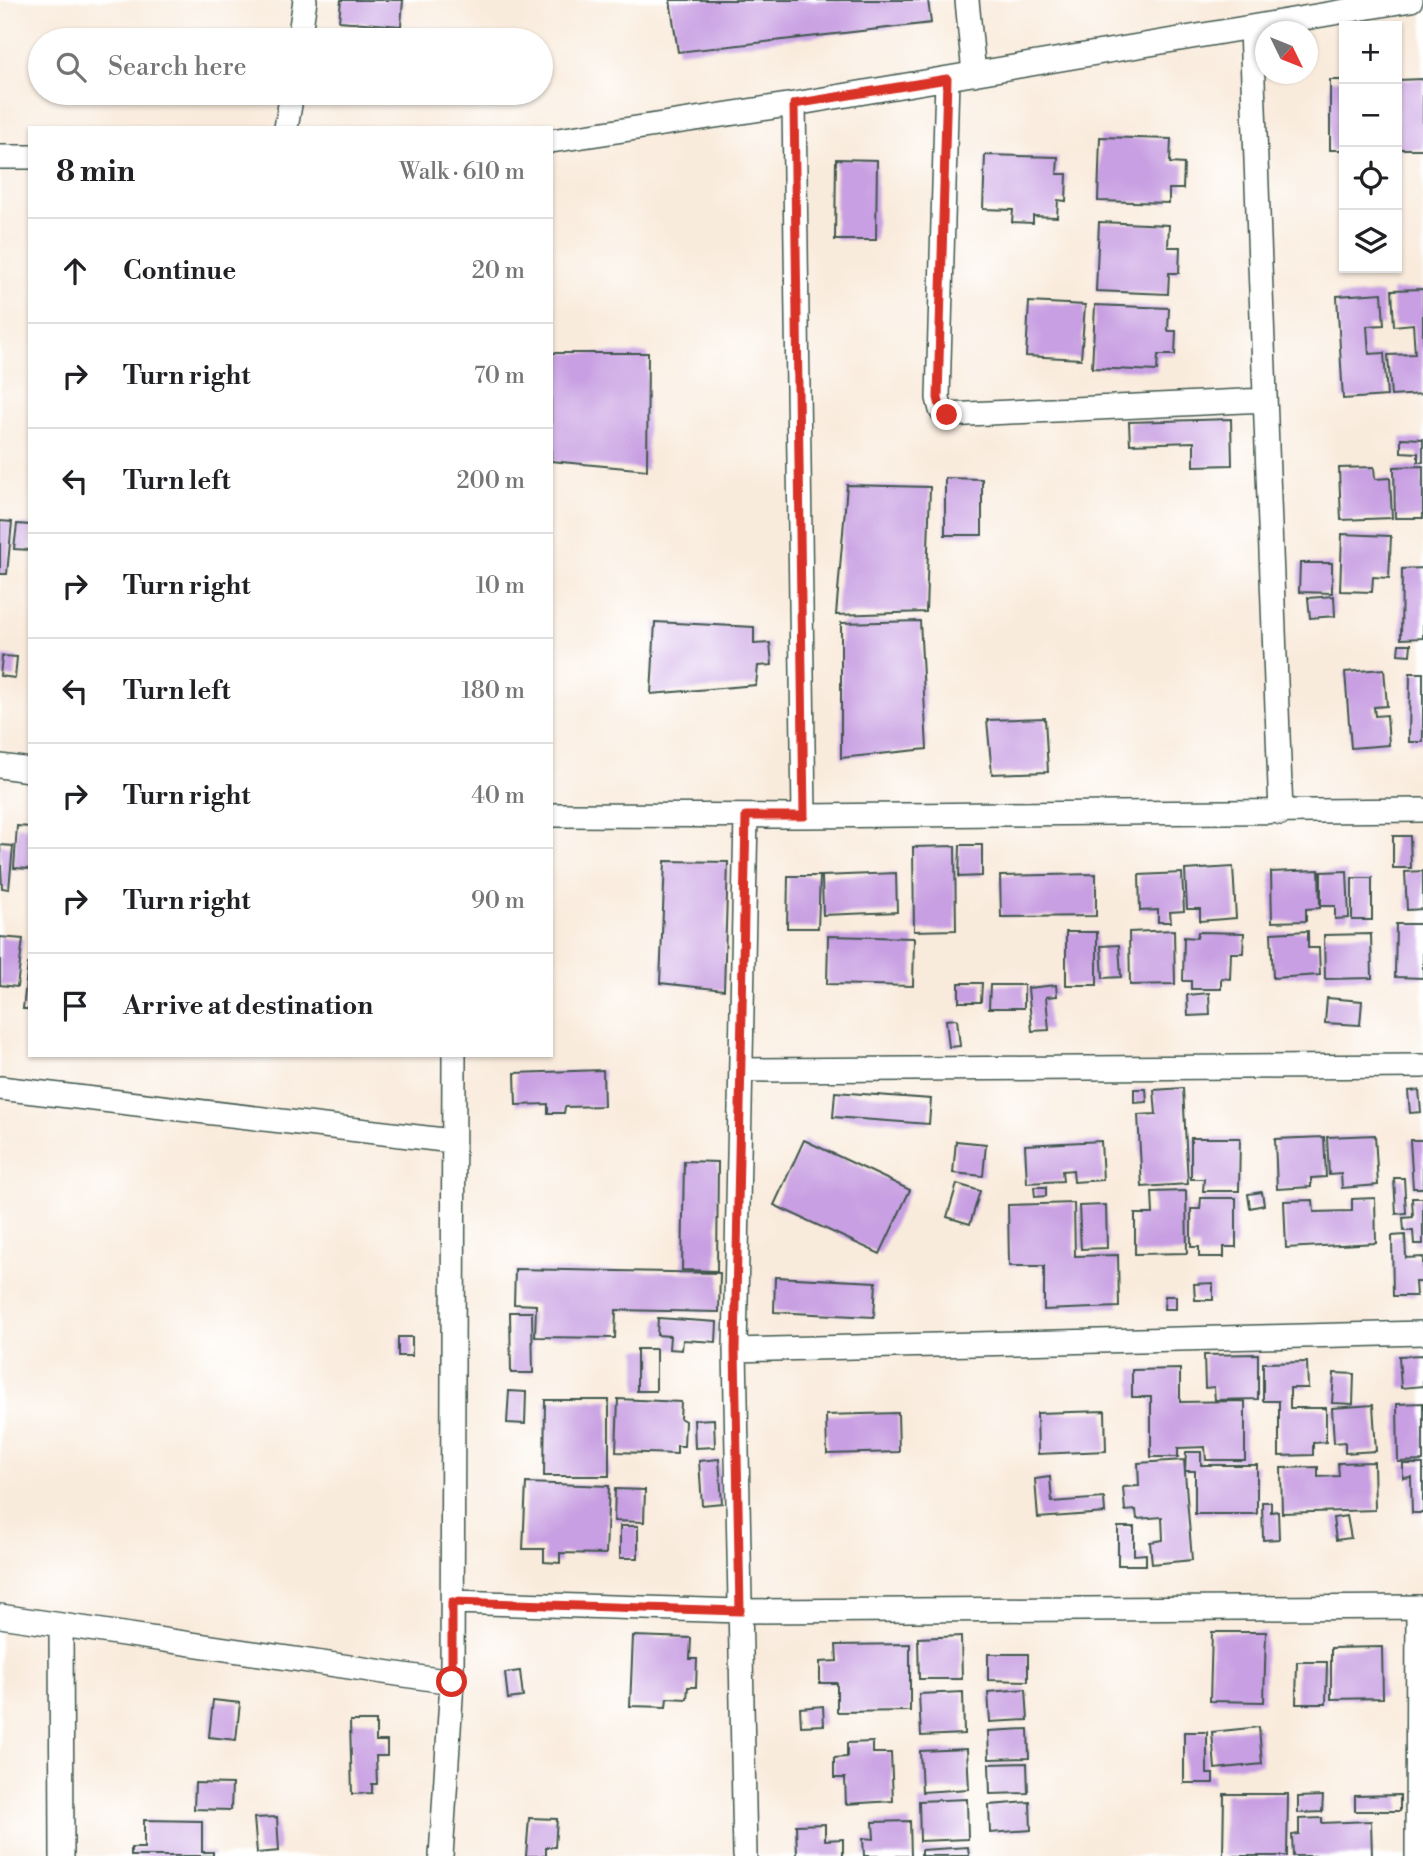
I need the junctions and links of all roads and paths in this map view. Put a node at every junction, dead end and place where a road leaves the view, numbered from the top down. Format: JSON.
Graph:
{"nodes":[{"id":1,"x":306,"y":0,"type":"edge"},
{"id":2,"x":967,"y":0,"type":"edge"},
{"id":3,"x":1411,"y":0,"type":"edge"},
{"id":4,"x":301,"y":28,"type":"edge"},
{"id":5,"x":1251,"y":29,"type":"junction"},
{"id":6,"x":974,"y":75,"type":"junction"},
{"id":7,"x":947,"y":79,"type":"junction"},
{"id":8,"x":794,"y":104,"type":"junction"},
{"id":9,"x":290,"y":105,"type":"edge"},
{"id":10,"x":286,"y":126,"type":"edge"},
{"id":11,"x":553,"y":141,"type":"edge"},
{"id":12,"x":28,"y":157,"type":"edge"},
{"id":13,"x":0,"y":158,"type":"edge"},
{"id":14,"x":1265,"y":400,"type":"junction"},
{"id":15,"x":0,"y":766,"type":"edge"},
{"id":16,"x":28,"y":769,"type":"edge"},
{"id":17,"x":1423,"y":810,"type":"edge"},
{"id":18,"x":1281,"y":813,"type":"junction"},
{"id":19,"x":553,"y":815,"type":"edge"},
{"id":20,"x":746,"y":816,"type":"junction"},
{"id":21,"x":804,"y":816,"type":"junction"},
{"id":22,"x":454,"y":1057,"type":"edge"},
{"id":23,"x":1423,"y":1066,"type":"edge"},
{"id":24,"x":742,"y":1070,"type":"junction"},
{"id":25,"x":0,"y":1088,"type":"edge"},
{"id":26,"x":452,"y":1141,"type":"junction"},
{"id":27,"x":1423,"y":1333,"type":"edge"},
{"id":28,"x":735,"y":1350,"type":"junction"},
{"id":29,"x":452,"y":1602,"type":"junction"},
{"id":30,"x":1421,"y":1607,"type":"edge"},
{"id":31,"x":740,"y":1611,"type":"junction"},
{"id":32,"x":0,"y":1616,"type":"edge"},
{"id":33,"x":61,"y":1625,"type":"junction"},
{"id":34,"x":452,"y":1682,"type":"junction"},
{"id":35,"x":62,"y":1856,"type":"edge"},
{"id":36,"x":442,"y":1856,"type":"edge"},
{"id":37,"x":745,"y":1856,"type":"edge"},
{"id":38,"x":1417,"y":1856,"type":"edge"}],
"edges":[{"from":1,"to":4,"type":"street"},
{"from":2,"to":6,"type":"street"},
{"from":3,"to":5,"type":"street"},
{"from":5,"to":6,"type":"street"},
{"from":5,"to":14,"type":"street"},
{"from":6,"to":7,"type":"street"},
{"from":7,"to":8,"type":"street"},
{"from":7,"to":14,"type":"street"},
{"from":8,"to":11,"type":"street"},
{"from":8,"to":21,"type":"street"},
{"from":9,"to":10,"type":"street"},
{"from":12,"to":13,"type":"street"},
{"from":14,"to":18,"type":"street"},
{"from":15,"to":16,"type":"street"},
{"from":17,"to":18,"type":"street"},
{"from":18,"to":21,"type":"street"},
{"from":19,"to":20,"type":"street"},
{"from":20,"to":21,"type":"street"},
{"from":20,"to":24,"type":"street"},
{"from":22,"to":26,"type":"street"},
{"from":23,"to":24,"type":"street"},
{"from":24,"to":28,"type":"street"},
{"from":25,"to":26,"type":"street"},
{"from":26,"to":29,"type":"street"},
{"from":27,"to":28,"type":"street"},
{"from":28,"to":31,"type":"street"},
{"from":29,"to":31,"type":"street"},
{"from":29,"to":34,"type":"street"},
{"from":30,"to":31,"type":"street"},
{"from":30,"to":38,"type":"street"},
{"from":31,"to":37,"type":"street"},
{"from":32,"to":33,"type":"street"},
{"from":33,"to":34,"type":"street"},
{"from":33,"to":35,"type":"street"},
{"from":34,"to":36,"type":"street"}]}
